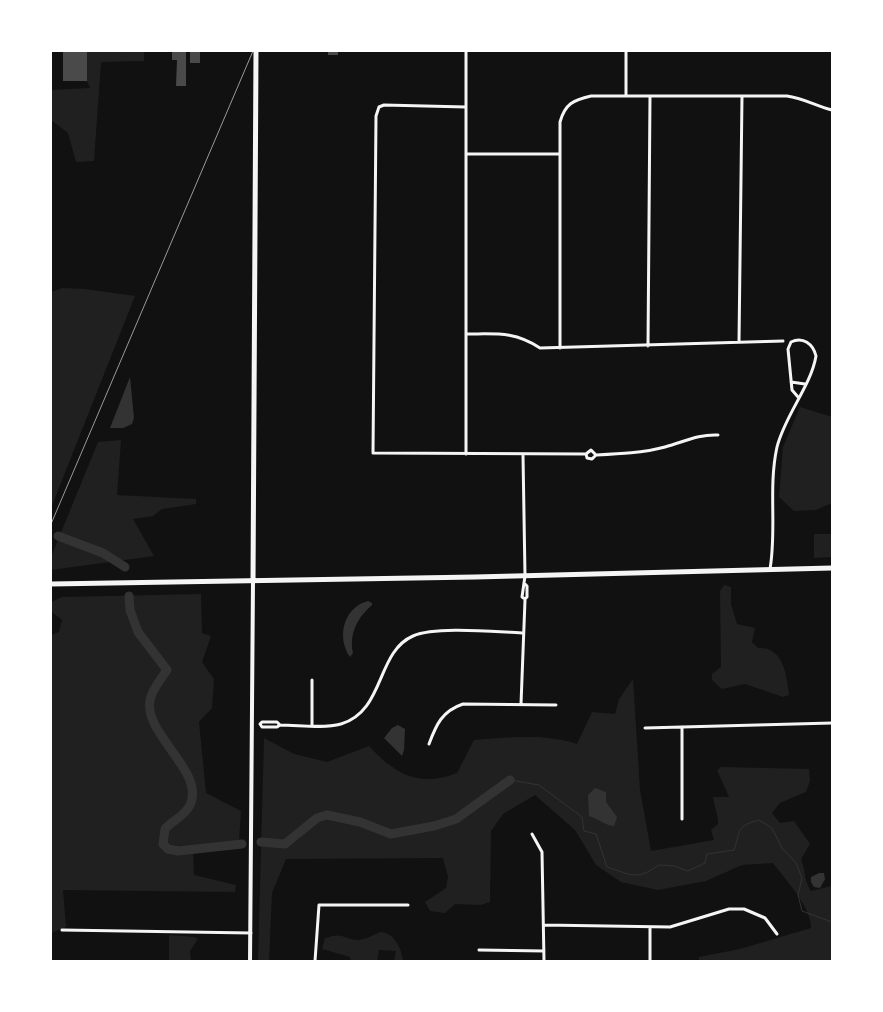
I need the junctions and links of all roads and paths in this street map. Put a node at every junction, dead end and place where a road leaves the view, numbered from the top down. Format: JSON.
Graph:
{"nodes":[{"id":1,"x":256,"y":51,"type":"edge"},
{"id":2,"x":466,"y":51,"type":"edge"},
{"id":3,"x":626,"y":51,"type":"edge"},
{"id":4,"x":626,"y":96,"type":"junction"},
{"id":5,"x":650,"y":96,"type":"junction"},
{"id":6,"x":742,"y":96,"type":"junction"},
{"id":7,"x":466,"y":107,"type":"junction"},
{"id":8,"x":832,"y":110,"type":"edge"},
{"id":9,"x":466,"y":154,"type":"junction"},
{"id":10,"x":560,"y":154,"type":"junction"},
{"id":11,"x":466,"y":334,"type":"junction"},
{"id":12,"x":783,"y":341,"type":"dead end"},
{"id":13,"x":739,"y":342,"type":"junction"},
{"id":14,"x":648,"y":346,"type":"junction"},
{"id":15,"x":560,"y":348,"type":"junction"},
{"id":16,"x":792,"y":382,"type":"junction"},
{"id":17,"x":805,"y":384,"type":"junction"},
{"id":18,"x":798,"y":397,"type":"junction"},
{"id":19,"x":718,"y":435,"type":"dead end"},
{"id":20,"x":466,"y":454,"type":"junction"},
{"id":21,"x":586,"y":454,"type":"junction"},
{"id":22,"x":523,"y":455,"type":"junction"},
{"id":23,"x":596,"y":455,"type":"junction"},
{"id":24,"x":832,"y":568,"type":"edge"},
{"id":25,"x":770,"y":569,"type":"junction"},
{"id":26,"x":525,"y":576,"type":"junction"},
{"id":27,"x":254,"y":582,"type":"junction"},
{"id":28,"x":51,"y":584,"type":"edge"},
{"id":29,"x":522,"y":633,"type":"junction"},
{"id":30,"x":312,"y":680,"type":"dead end"},
{"id":31,"x":521,"y":704,"type":"junction"},
{"id":32,"x":556,"y":704,"type":"dead end"},
{"id":33,"x":832,"y":723,"type":"edge"},
{"id":34,"x":252,"y":724,"type":"junction"},
{"id":35,"x":312,"y":725,"type":"junction"},
{"id":36,"x":682,"y":727,"type":"junction"},
{"id":37,"x":645,"y":728,"type":"dead end"},
{"id":38,"x":429,"y":744,"type":"dead end"},
{"id":39,"x":682,"y":819,"type":"dead end"},
{"id":40,"x":532,"y":834,"type":"dead end"},
{"id":41,"x":408,"y":906,"type":"dead end"},
{"id":42,"x":544,"y":925,"type":"junction"},
{"id":43,"x":650,"y":928,"type":"junction"},
{"id":44,"x":62,"y":930,"type":"dead end"},
{"id":45,"x":250,"y":933,"type":"junction"},
{"id":46,"x":777,"y":934,"type":"dead end"},
{"id":47,"x":479,"y":950,"type":"dead end"},
{"id":48,"x":544,"y":951,"type":"junction"},
{"id":49,"x":250,"y":961,"type":"edge"},
{"id":50,"x":316,"y":961,"type":"edge"},
{"id":51,"x":544,"y":961,"type":"edge"},
{"id":52,"x":650,"y":961,"type":"edge"}],
"edges":[{"from":1,"to":27,"type":"main road"},
{"from":2,"to":7,"type":"street"},
{"from":3,"to":4,"type":"street"},
{"from":4,"to":5,"type":"street"},
{"from":4,"to":10,"type":"street"},
{"from":5,"to":6,"type":"street"},
{"from":5,"to":14,"type":"street"},
{"from":6,"to":8,"type":"street"},
{"from":6,"to":13,"type":"street"},
{"from":7,"to":9,"type":"street"},
{"from":7,"to":20,"type":"street"},
{"from":9,"to":10,"type":"street"},
{"from":9,"to":11,"type":"street"},
{"from":10,"to":15,"type":"street"},
{"from":11,"to":15,"type":"street"},
{"from":11,"to":20,"type":"street"},
{"from":12,"to":13,"type":"street"},
{"from":13,"to":14,"type":"street"},
{"from":14,"to":15,"type":"street"},
{"from":16,"to":17,"type":"street"},
{"from":16,"to":17,"type":"street"},
{"from":16,"to":18,"type":"street"},
{"from":17,"to":18,"type":"street"},
{"from":18,"to":25,"type":"street"},
{"from":19,"to":23,"type":"street"},
{"from":20,"to":22,"type":"street"},
{"from":21,"to":22,"type":"street"},
{"from":21,"to":23,"type":"street"},
{"from":21,"to":23,"type":"street"},
{"from":22,"to":26,"type":"street"},
{"from":24,"to":25,"type":"main road"},
{"from":25,"to":26,"type":"main road"},
{"from":26,"to":27,"type":"main road"},
{"from":26,"to":29,"type":"street"},
{"from":27,"to":28,"type":"main road"},
{"from":27,"to":34,"type":"street"},
{"from":29,"to":31,"type":"street"},
{"from":29,"to":35,"type":"street"},
{"from":30,"to":35,"type":"street"},
{"from":31,"to":32,"type":"street"},
{"from":31,"to":38,"type":"street"},
{"from":33,"to":36,"type":"street"},
{"from":34,"to":35,"type":"street"},
{"from":34,"to":45,"type":"street"},
{"from":36,"to":37,"type":"street"},
{"from":36,"to":39,"type":"street"},
{"from":40,"to":42,"type":"street"},
{"from":41,"to":50,"type":"street"},
{"from":42,"to":43,"type":"street"},
{"from":42,"to":48,"type":"street"},
{"from":43,"to":46,"type":"street"},
{"from":43,"to":52,"type":"street"},
{"from":44,"to":45,"type":"street"},
{"from":45,"to":49,"type":"street"},
{"from":47,"to":48,"type":"street"},
{"from":48,"to":51,"type":"street"}]}
